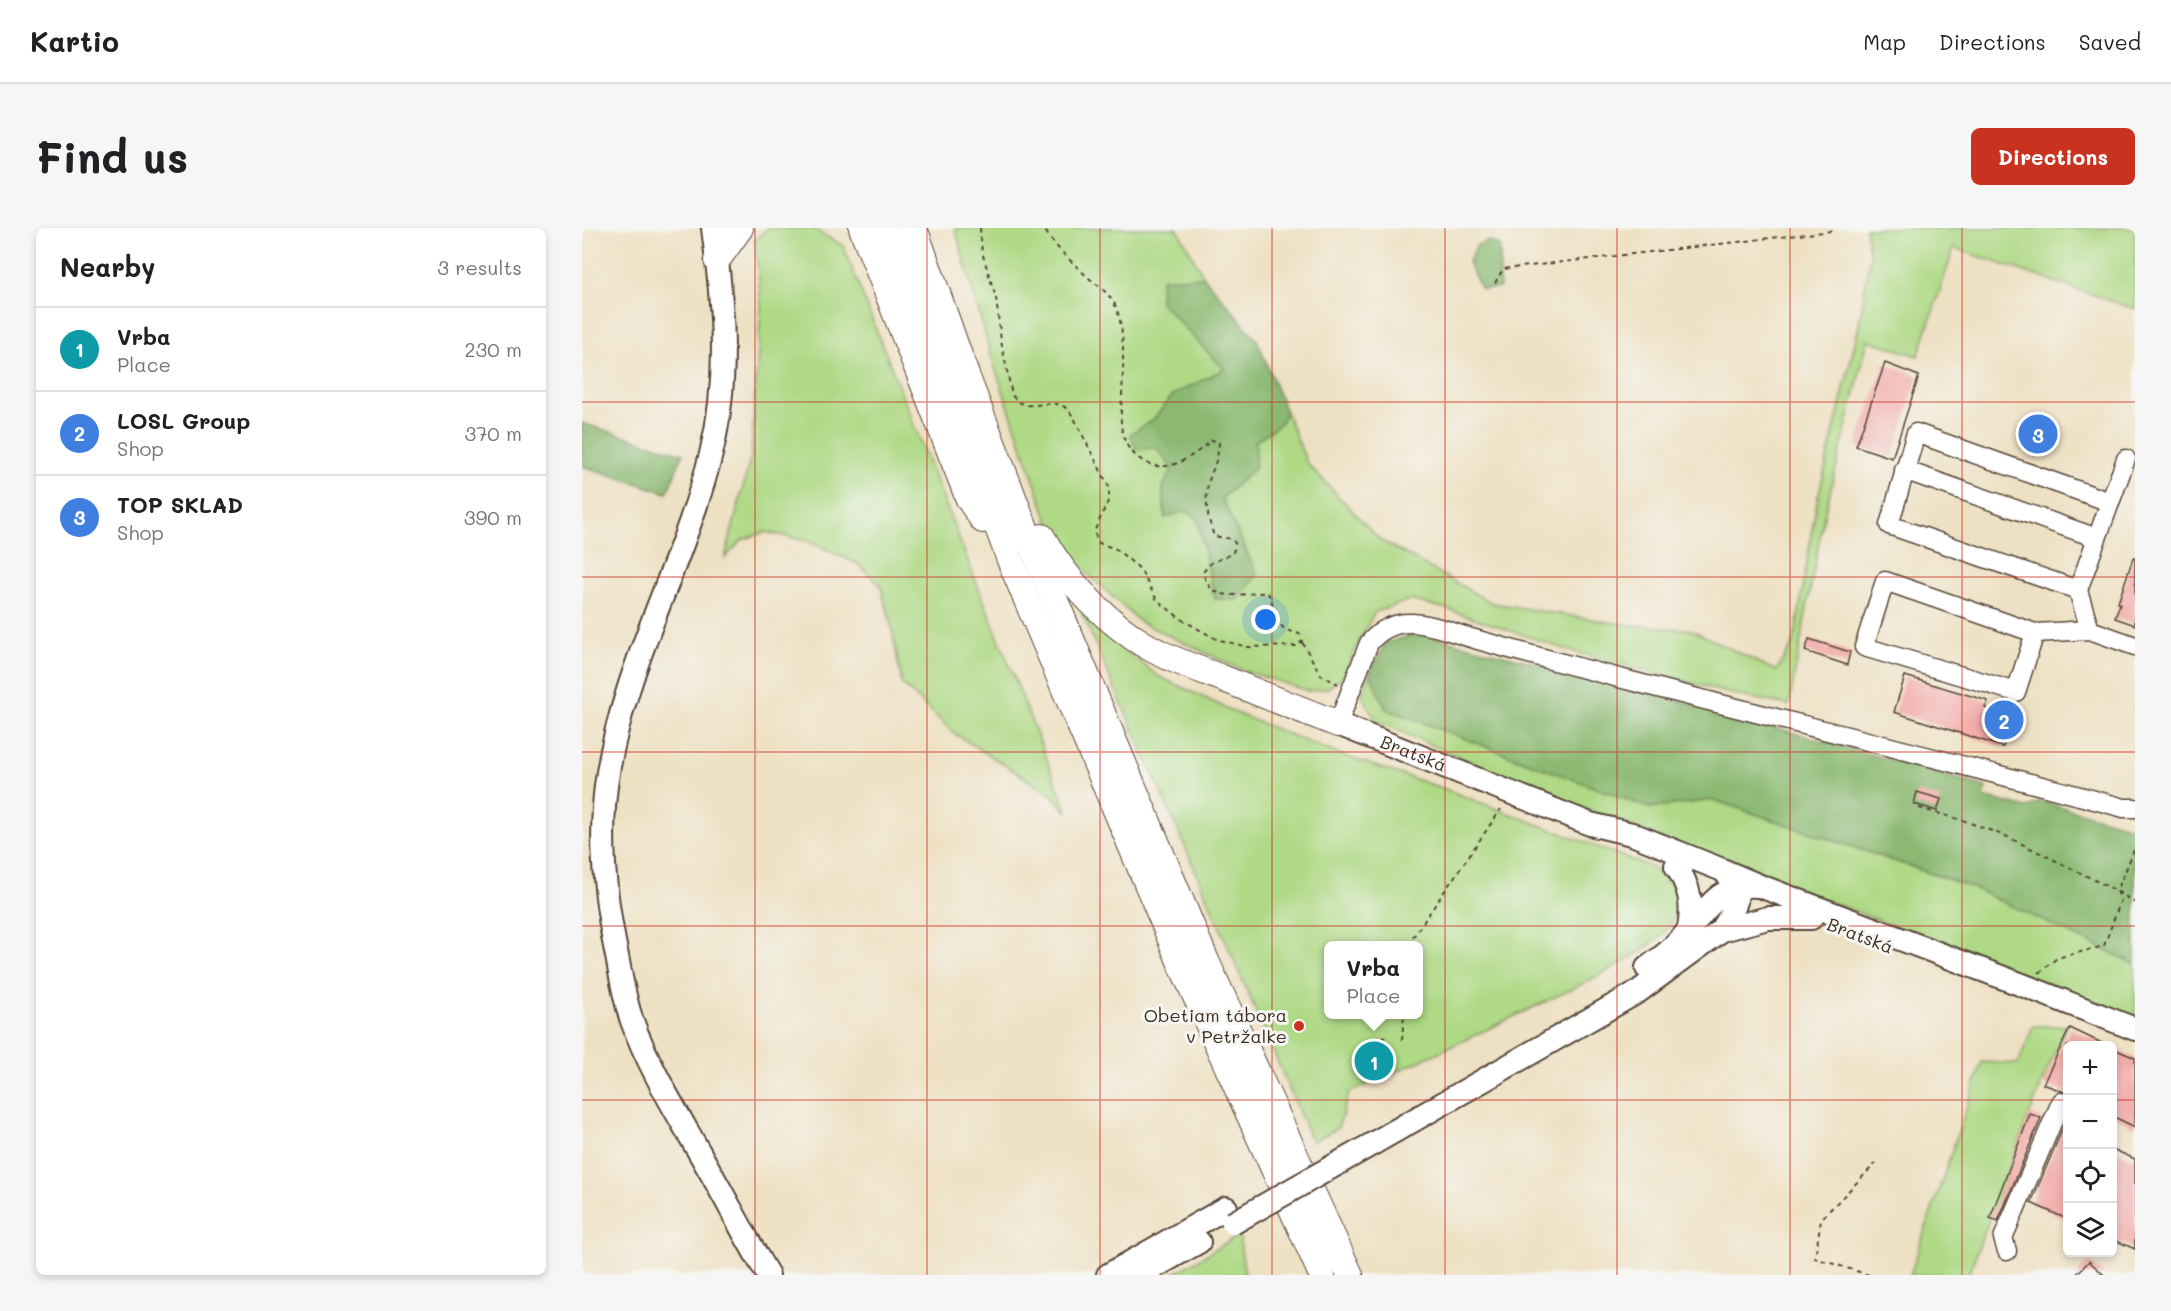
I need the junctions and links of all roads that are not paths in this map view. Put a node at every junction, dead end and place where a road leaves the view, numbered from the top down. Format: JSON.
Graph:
{"nodes":[{"id":1,"x":713,"y":228,"type":"edge"},
{"id":2,"x":740,"y":228,"type":"edge"},
{"id":3,"x":841,"y":228,"type":"edge"},
{"id":4,"x":862,"y":228,"type":"edge"},
{"id":5,"x":887,"y":228,"type":"edge"},
{"id":6,"x":914,"y":228,"type":"edge"},
{"id":7,"x":933,"y":228,"type":"edge"},
{"id":8,"x":872,"y":256,"type":"junction"},
{"id":9,"x":717,"y":260,"type":"junction"},
{"id":10,"x":2126,"y":459,"type":"dead end"},
{"id":11,"x":1904,"y":470,"type":"junction"},
{"id":12,"x":2110,"y":502,"type":"junction"},
{"id":13,"x":2097,"y":538,"type":"junction"},
{"id":14,"x":1010,"y":560,"type":"junction"},
{"id":15,"x":2078,"y":590,"type":"junction"},
{"id":16,"x":2090,"y":630,"type":"junction"},
{"id":17,"x":2035,"y":633,"type":"junction"},
{"id":18,"x":2135,"y":646,"type":"edge"},
{"id":19,"x":1338,"y":724,"type":"junction"},
{"id":20,"x":2135,"y":808,"type":"edge"},
{"id":21,"x":1590,"y":824,"type":"junction"},
{"id":22,"x":1676,"y":866,"type":"junction"},
{"id":23,"x":1720,"y":868,"type":"junction"},
{"id":24,"x":1760,"y":886,"type":"junction"},
{"id":25,"x":1735,"y":888,"type":"junction"},
{"id":26,"x":1811,"y":918,"type":"junction"},
{"id":27,"x":1689,"y":929,"type":"junction"},
{"id":28,"x":1722,"y":930,"type":"junction"},
{"id":29,"x":2135,"y":1029,"type":"edge"},
{"id":30,"x":2135,"y":1039,"type":"edge"},
{"id":31,"x":2061,"y":1102,"type":"dead end"},
{"id":32,"x":1371,"y":1136,"type":"junction"},
{"id":33,"x":1230,"y":1216,"type":"junction"},
{"id":34,"x":2007,"y":1251,"type":"dead end"},
{"id":35,"x":768,"y":1275,"type":"edge"},
{"id":36,"x":1108,"y":1275,"type":"edge"},
{"id":37,"x":1140,"y":1275,"type":"edge"},
{"id":38,"x":1322,"y":1275,"type":"edge"},
{"id":39,"x":1350,"y":1275,"type":"edge"}],
"edges":[{"from":1,"to":9,"type":"main road"},
{"from":2,"to":9,"type":"highway"},
{"from":3,"to":8,"type":"highway"},
{"from":4,"to":8,"type":"highway"},
{"from":5,"to":14,"type":"highway"},
{"from":6,"to":39,"type":"highway"},
{"from":7,"to":19,"type":"highway"},
{"from":8,"to":14,"type":"highway"},
{"from":9,"to":35,"type":"main road"},
{"from":10,"to":12,"type":"street"},
{"from":11,"to":12,"type":"street"},
{"from":11,"to":13,"type":"street"},
{"from":11,"to":15,"type":"street"},
{"from":12,"to":13,"type":"street"},
{"from":13,"to":15,"type":"street"},
{"from":14,"to":38,"type":"highway"},
{"from":15,"to":16,"type":"street"},
{"from":16,"to":17,"type":"street"},
{"from":16,"to":18,"type":"street"},
{"from":17,"to":17,"type":"street"},
{"from":19,"to":20,"type":"street"},
{"from":19,"to":21,"type":"main road","name":"Bratská"},
{"from":21,"to":22,"type":"main road","name":"Bratská"},
{"from":21,"to":23,"type":"main road","name":"Bratská"},
{"from":22,"to":25,"type":"main road","name":"Bratská"},
{"from":22,"to":27,"type":"main road"},
{"from":23,"to":24,"type":"main road","name":"Bratská"},
{"from":23,"to":25,"type":"main road"},
{"from":24,"to":25,"type":"main road"},
{"from":24,"to":29,"type":"main road","name":"Bratská"},
{"from":25,"to":26,"type":"main road","name":"Bratská"},
{"from":25,"to":27,"type":"main road"},
{"from":25,"to":28,"type":"main road"},
{"from":26,"to":28,"type":"main road"},
{"from":26,"to":30,"type":"main road","name":"Bratská"},
{"from":27,"to":32,"type":"main road"},
{"from":28,"to":32,"type":"main road"},
{"from":31,"to":34,"type":"street"},
{"from":32,"to":33,"type":"main road","bridge":true},
{"from":33,"to":36,"type":"main road"},
{"from":33,"to":37,"type":"main road"}]}
